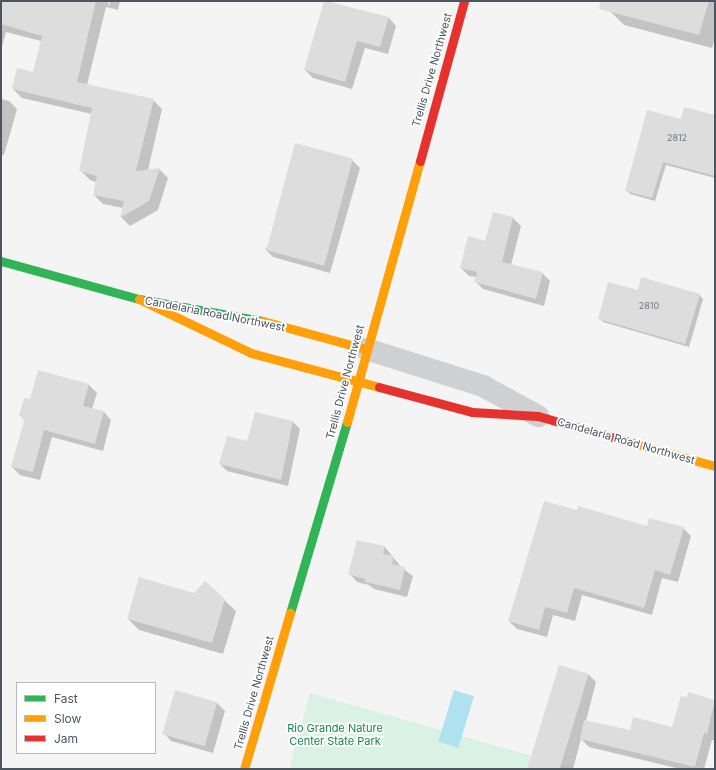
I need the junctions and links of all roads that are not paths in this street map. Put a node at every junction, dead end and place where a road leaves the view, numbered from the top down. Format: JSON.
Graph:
{"nodes":[{"id":1,"x":464,"y":1,"type":"edge"},
{"id":2,"x":1,"y":261,"type":"edge"},
{"id":3,"x":139,"y":299,"type":"junction"},
{"id":4,"x":366,"y":348,"type":"junction"},
{"id":5,"x":358,"y":384,"type":"junction"},
{"id":6,"x":538,"y":416,"type":"junction"},
{"id":7,"x":715,"y":466,"type":"edge"},
{"id":8,"x":244,"y":769,"type":"edge"}],
"edges":[{"from":1,"to":4,"type":"street","name":"Trellis Drive Northwest"},
{"from":2,"to":3,"type":"street","name":"Candelaria Road Northwest"},
{"from":3,"to":4,"type":"street","name":"Candelaria Road Northwest"},
{"from":3,"to":5,"type":"street","name":"Candelaria Road Northwest"},
{"from":4,"to":5,"type":"street","name":"Trellis Drive Northwest"},
{"from":4,"to":6,"type":"street","name":"Candelaria Road Northwest"},
{"from":5,"to":6,"type":"street","name":"Candelaria Road Northwest"},
{"from":5,"to":8,"type":"street","name":"Trellis Drive Northwest"},
{"from":6,"to":7,"type":"street","name":"Candelaria Road Northwest"}]}
